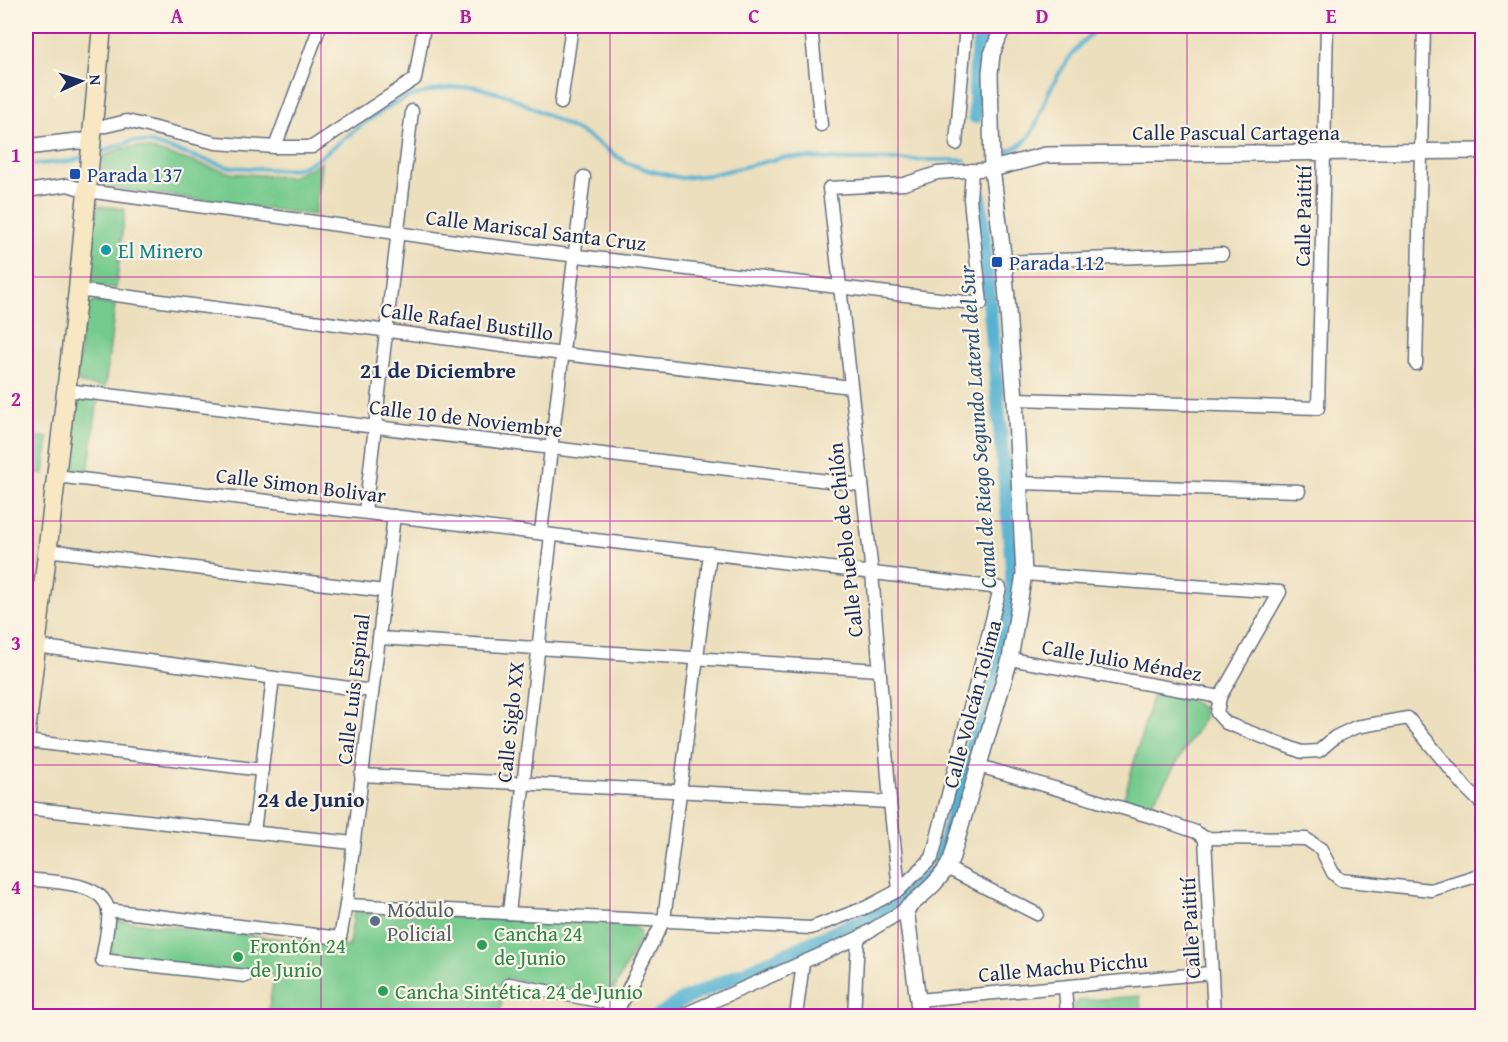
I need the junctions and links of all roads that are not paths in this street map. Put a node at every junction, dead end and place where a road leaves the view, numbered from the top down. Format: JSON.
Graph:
{"nodes":[{"id":1,"x":102,"y":26,"type":"edge"},
{"id":2,"x":320,"y":26,"type":"edge"},
{"id":3,"x":424,"y":26,"type":"edge"},
{"id":4,"x":572,"y":26,"type":"edge"},
{"id":5,"x":812,"y":26,"type":"edge"},
{"id":6,"x":966,"y":26,"type":"edge"},
{"id":7,"x":1003,"y":26,"type":"edge"},
{"id":8,"x":1327,"y":26,"type":"edge"},
{"id":9,"x":1424,"y":26,"type":"edge"},
{"id":10,"x":561,"y":103,"type":"dead end"},
{"id":11,"x":412,"y":111,"type":"dead end"},
{"id":12,"x":821,"y":124,"type":"dead end"},
{"id":13,"x":956,"y":144,"type":"dead end"},
{"id":14,"x":91,"y":145,"type":"junction"},
{"id":15,"x":26,"y":147,"type":"edge"},
{"id":16,"x":275,"y":147,"type":"junction"},
{"id":17,"x":1422,"y":151,"type":"junction"},
{"id":18,"x":1482,"y":151,"type":"edge"},
{"id":19,"x":1324,"y":152,"type":"junction"},
{"id":20,"x":992,"y":169,"type":"junction"},
{"id":21,"x":972,"y":170,"type":"junction"},
{"id":22,"x":584,"y":177,"type":"dead end"},
{"id":23,"x":26,"y":191,"type":"edge"},
{"id":24,"x":87,"y":191,"type":"junction"},
{"id":25,"x":399,"y":233,"type":"junction"},
{"id":26,"x":1222,"y":254,"type":"dead end"},
{"id":27,"x":574,"y":255,"type":"junction"},
{"id":28,"x":1004,"y":262,"type":"junction"},
{"id":29,"x":840,"y":286,"type":"junction"},
{"id":30,"x":78,"y":290,"type":"junction"},
{"id":31,"x":387,"y":331,"type":"junction"},
{"id":32,"x":562,"y":354,"type":"junction"},
{"id":33,"x":1416,"y":364,"type":"dead end"},
{"id":34,"x":851,"y":387,"type":"junction"},
{"id":35,"x":66,"y":390,"type":"junction"},
{"id":36,"x":1015,"y":399,"type":"junction"},
{"id":37,"x":375,"y":427,"type":"junction"},
{"id":38,"x":551,"y":448,"type":"junction"},
{"id":39,"x":56,"y":476,"type":"junction"},
{"id":40,"x":1019,"y":483,"type":"junction"},
{"id":41,"x":862,"y":485,"type":"junction"},
{"id":42,"x":1299,"y":490,"type":"dead end"},
{"id":43,"x":365,"y":512,"type":"junction"},
{"id":44,"x":394,"y":516,"type":"junction"},
{"id":45,"x":546,"y":534,"type":"junction"},
{"id":46,"x":47,"y":550,"type":"junction"},
{"id":47,"x":711,"y":553,"type":"junction"},
{"id":48,"x":872,"y":573,"type":"junction"},
{"id":49,"x":1024,"y":574,"type":"junction"},
{"id":50,"x":34,"y":589,"type":"edge"},
{"id":51,"x":384,"y":591,"type":"junction"},
{"id":52,"x":379,"y":638,"type":"junction"},
{"id":53,"x":36,"y":646,"type":"junction"},
{"id":54,"x":538,"y":648,"type":"junction"},
{"id":55,"x":699,"y":659,"type":"junction"},
{"id":56,"x":1010,"y":659,"type":"junction"},
{"id":57,"x":879,"y":670,"type":"junction"},
{"id":58,"x":273,"y":678,"type":"junction"},
{"id":59,"x":372,"y":691,"type":"junction"},
{"id":60,"x":1220,"y":698,"type":"junction"},
{"id":61,"x":26,"y":733,"type":"edge"},
{"id":62,"x":26,"y":741,"type":"edge"},
{"id":63,"x":979,"y":766,"type":"junction"},
{"id":64,"x":262,"y":770,"type":"junction"},
{"id":65,"x":362,"y":775,"type":"junction"},
{"id":66,"x":523,"y":783,"type":"junction"},
{"id":67,"x":679,"y":791,"type":"junction"},
{"id":68,"x":890,"y":801,"type":"junction"},
{"id":69,"x":1482,"y":804,"type":"edge"},
{"id":70,"x":26,"y":807,"type":"edge"},
{"id":71,"x":254,"y":832,"type":"junction"},
{"id":72,"x":1205,"y":838,"type":"junction"},
{"id":73,"x":353,"y":843,"type":"junction"},
{"id":74,"x":947,"y":868,"type":"junction"},
{"id":75,"x":1482,"y":874,"type":"edge"},
{"id":76,"x":26,"y":879,"type":"edge"},
{"id":77,"x":899,"y":890,"type":"junction"},
{"id":78,"x":346,"y":905,"type":"junction"},
{"id":79,"x":906,"y":909,"type":"junction"},
{"id":80,"x":108,"y":910,"type":"junction"},
{"id":81,"x":509,"y":913,"type":"junction"},
{"id":82,"x":1037,"y":914,"type":"dead end"},
{"id":83,"x":664,"y":920,"type":"junction"},
{"id":84,"x":858,"y":938,"type":"junction"},
{"id":85,"x":803,"y":963,"type":"junction"},
{"id":86,"x":1211,"y":973,"type":"junction"},
{"id":87,"x":246,"y":976,"type":"dead end"},
{"id":88,"x":509,"y":984,"type":"dead end"},
{"id":89,"x":1065,"y":987,"type":"junction"},
{"id":90,"x":918,"y":1000,"type":"junction"},
{"id":91,"x":619,"y":1011,"type":"edge"},
{"id":92,"x":680,"y":1017,"type":"edge"},
{"id":93,"x":796,"y":1017,"type":"edge"},
{"id":94,"x":854,"y":1017,"type":"edge"},
{"id":95,"x":920,"y":1017,"type":"edge"},
{"id":96,"x":1066,"y":1017,"type":"edge"},
{"id":97,"x":1215,"y":1017,"type":"edge"}],
"edges":[{"from":1,"to":14,"type":"main road"},
{"from":2,"to":16,"type":"street"},
{"from":3,"to":16,"type":"street"},
{"from":4,"to":10,"type":"street"},
{"from":5,"to":12,"type":"street"},
{"from":6,"to":13,"type":"street"},
{"from":7,"to":20,"type":"street","name":"Calle Volcán Tolima"},
{"from":8,"to":19,"type":"street","name":"Calle Paitití"},
{"from":9,"to":17,"type":"street"},
{"from":11,"to":25,"type":"street"},
{"from":14,"to":15,"type":"street"},
{"from":14,"to":16,"type":"street"},
{"from":14,"to":24,"type":"main road"},
{"from":17,"to":18,"type":"street","name":"Calle Pascual Cartagena"},
{"from":17,"to":19,"type":"street","name":"Calle Pascual Cartagena"},
{"from":17,"to":33,"type":"street"},
{"from":19,"to":20,"type":"street","name":"Calle Pascual Cartagena"},
{"from":19,"to":36,"type":"street","name":"Calle Paitití"},
{"from":20,"to":21,"type":"street"},
{"from":20,"to":28,"type":"street","name":"Calle Volcán Tolima"},
{"from":21,"to":29,"type":"street","name":"Calle Pueblo de Chilón"},
{"from":21,"to":29,"type":"street","name":"Calle Mariscal Santa Cruz"},
{"from":22,"to":27,"type":"street","name":"Calle Siglo XX"},
{"from":23,"to":24,"type":"street","name":"Calle Mariscal Santa Cruz"},
{"from":24,"to":25,"type":"street","name":"Calle Mariscal Santa Cruz"},
{"from":24,"to":30,"type":"main road"},
{"from":25,"to":27,"type":"street","name":"Calle Mariscal Santa Cruz"},
{"from":25,"to":31,"type":"street"},
{"from":26,"to":28,"type":"street"},
{"from":27,"to":29,"type":"street","name":"Calle Mariscal Santa Cruz"},
{"from":27,"to":32,"type":"street","name":"Calle Siglo XX"},
{"from":28,"to":36,"type":"street","name":"Calle Volcán Tolima"},
{"from":29,"to":34,"type":"street","name":"Calle Pueblo de Chilón"},
{"from":30,"to":31,"type":"street","name":"Calle Rafael Bustillo"},
{"from":30,"to":35,"type":"main road"},
{"from":31,"to":32,"type":"street","name":"Calle Rafael Bustillo"},
{"from":31,"to":37,"type":"street"},
{"from":32,"to":34,"type":"street","name":"Calle Rafael Bustillo"},
{"from":32,"to":38,"type":"street","name":"Calle Siglo XX"},
{"from":34,"to":41,"type":"street","name":"Calle Pueblo de Chilón"},
{"from":35,"to":37,"type":"street","name":"Calle 10 de Noviembre"},
{"from":35,"to":39,"type":"main road"},
{"from":36,"to":40,"type":"street","name":"Calle Volcán Tolima"},
{"from":37,"to":38,"type":"street","name":"Calle 10 de Noviembre"},
{"from":37,"to":43,"type":"street"},
{"from":38,"to":41,"type":"street","name":"Calle 10 de Noviembre"},
{"from":38,"to":45,"type":"street","name":"Calle Siglo XX"},
{"from":39,"to":43,"type":"street","name":"Calle Simon Bolivar"},
{"from":39,"to":46,"type":"main road"},
{"from":40,"to":42,"type":"street"},
{"from":40,"to":49,"type":"street","name":"Calle Volcán Tolima"},
{"from":41,"to":48,"type":"street","name":"Calle Pueblo de Chilón"},
{"from":43,"to":44,"type":"street","name":"Calle Simon Bolivar"},
{"from":44,"to":45,"type":"street","name":"Calle Simon Bolivar"},
{"from":44,"to":51,"type":"street","name":"Calle Luis Espinal"},
{"from":45,"to":47,"type":"street","name":"Calle Simon Bolivar"},
{"from":45,"to":54,"type":"street","name":"Calle Siglo XX"},
{"from":46,"to":50,"type":"main road"},
{"from":46,"to":51,"type":"street"},
{"from":47,"to":48,"type":"street"},
{"from":47,"to":55,"type":"street"},
{"from":48,"to":57,"type":"street","name":"Calle Pueblo de Chilón"},
{"from":48,"to":77,"type":"street"},
{"from":49,"to":56,"type":"street","name":"Calle Volcán Tolima"},
{"from":49,"to":60,"type":"street"},
{"from":50,"to":53,"type":"main road"},
{"from":51,"to":52,"type":"street","name":"Calle Luis Espinal"},
{"from":52,"to":54,"type":"street"},
{"from":52,"to":59,"type":"street","name":"Calle Luis Espinal"},
{"from":53,"to":58,"type":"street"},
{"from":53,"to":61,"type":"main road"},
{"from":54,"to":55,"type":"street"},
{"from":54,"to":66,"type":"street","name":"Calle Siglo XX"},
{"from":55,"to":57,"type":"street"},
{"from":55,"to":67,"type":"street"},
{"from":56,"to":60,"type":"street","name":"Calle Julio Méndez"},
{"from":56,"to":63,"type":"street","name":"Calle Volcán Tolima"},
{"from":57,"to":68,"type":"street","name":"Calle Pueblo de Chilón"},
{"from":58,"to":59,"type":"street"},
{"from":58,"to":64,"type":"street"},
{"from":59,"to":65,"type":"street","name":"Calle Luis Espinal"},
{"from":60,"to":69,"type":"street","name":"Calle Julio Méndez"},
{"from":62,"to":64,"type":"street"},
{"from":63,"to":72,"type":"street"},
{"from":63,"to":74,"type":"street","name":"Calle Volcán Tolima"},
{"from":64,"to":71,"type":"street"},
{"from":65,"to":66,"type":"street"},
{"from":65,"to":73,"type":"street","name":"Calle Luis Espinal"},
{"from":66,"to":67,"type":"street"},
{"from":66,"to":81,"type":"street","name":"Calle Siglo XX"},
{"from":67,"to":68,"type":"street"},
{"from":67,"to":83,"type":"street"},
{"from":68,"to":77,"type":"street","name":"Calle Pueblo de Chilón"},
{"from":70,"to":71,"type":"street"},
{"from":71,"to":73,"type":"street"},
{"from":72,"to":75,"type":"street"},
{"from":72,"to":86,"type":"street","name":"Calle Paitití"},
{"from":73,"to":78,"type":"street","name":"Calle Luis Espinal"},
{"from":74,"to":79,"type":"street","name":"Calle Volcán Tolima"},
{"from":74,"to":82,"type":"street"},
{"from":76,"to":80,"type":"street"},
{"from":77,"to":83,"type":"street"},
{"from":78,"to":80,"type":"street","name":"Calle Luis Espinal"},
{"from":78,"to":81,"type":"street"},
{"from":79,"to":84,"type":"street"},
{"from":79,"to":90,"type":"street"},
{"from":80,"to":87,"type":"street"},
{"from":81,"to":83,"type":"street"},
{"from":83,"to":91,"type":"street"},
{"from":84,"to":85,"type":"street"},
{"from":84,"to":94,"type":"street"},
{"from":85,"to":92,"type":"street"},
{"from":85,"to":93,"type":"street"},
{"from":86,"to":89,"type":"street","name":"Calle Machu Picchu"},
{"from":86,"to":97,"type":"street","name":"Calle Paitití"},
{"from":88,"to":91,"type":"street"},
{"from":89,"to":90,"type":"street","name":"Calle Machu Picchu"},
{"from":89,"to":96,"type":"street"},
{"from":90,"to":95,"type":"street"}]}
